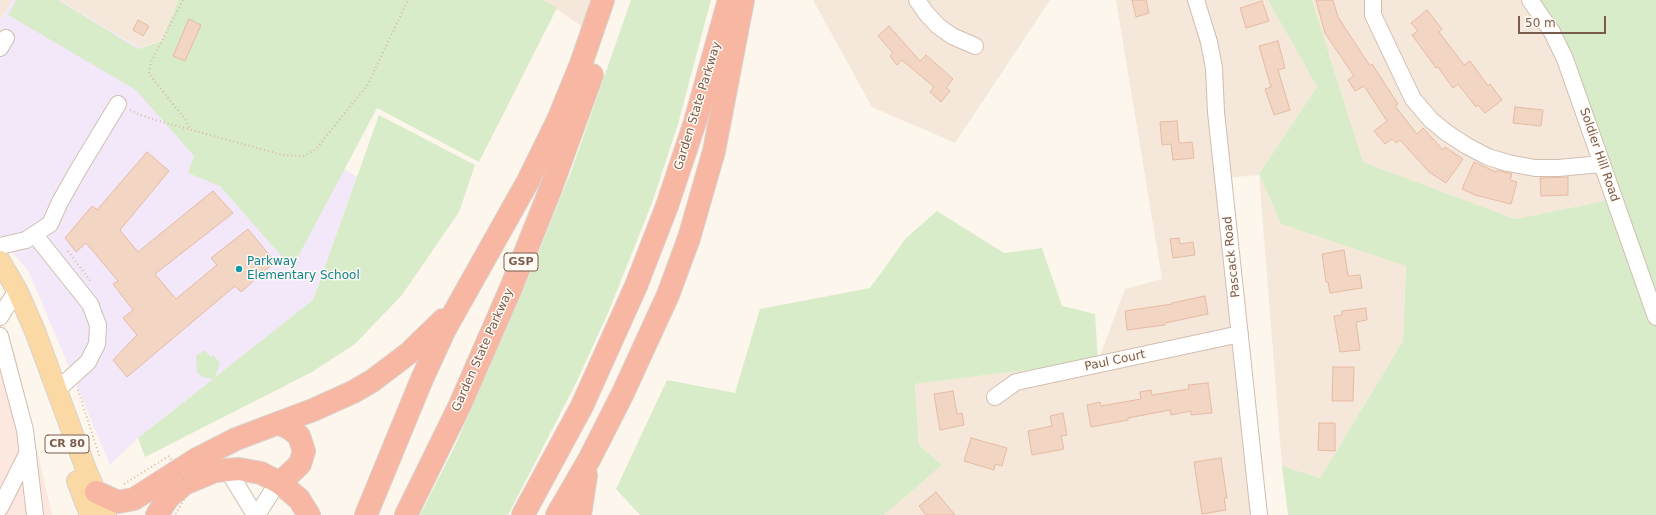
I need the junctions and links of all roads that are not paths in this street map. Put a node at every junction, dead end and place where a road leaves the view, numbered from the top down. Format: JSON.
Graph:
{"nodes":[{"id":1,"x":603,"y":0,"type":"edge"},
{"id":2,"x":616,"y":0,"type":"edge"},
{"id":3,"x":729,"y":0,"type":"edge"},
{"id":4,"x":743,"y":0,"type":"edge"},
{"id":5,"x":917,"y":0,"type":"edge"},
{"id":6,"x":1196,"y":0,"type":"edge"},
{"id":7,"x":1373,"y":0,"type":"edge"},
{"id":8,"x":1530,"y":0,"type":"edge"},
{"id":9,"x":975,"y":46,"type":"dead end"},
{"id":10,"x":118,"y":104,"type":"road end"},
{"id":11,"x":1602,"y":164,"type":"junction"},
{"id":12,"x":35,"y":235,"type":"junction"},
{"id":13,"x":0,"y":246,"type":"edge"},
{"id":14,"x":0,"y":261,"type":"edge"},
{"id":15,"x":17,"y":290,"type":"junction"},
{"id":16,"x":460,"y":299,"type":"junction"},
{"id":17,"x":1656,"y":316,"type":"edge"},
{"id":18,"x":0,"y":317,"type":"edge"},
{"id":19,"x":1240,"y":334,"type":"junction"},
{"id":20,"x":0,"y":336,"type":"edge"},
{"id":21,"x":57,"y":390,"type":"junction"},
{"id":22,"x":995,"y":397,"type":"dead end"},
{"id":23,"x":278,"y":423,"type":"junction"},
{"id":24,"x":28,"y":452,"type":"junction"},
{"id":25,"x":590,"y":458,"type":"junction"},
{"id":26,"x":227,"y":469,"type":"junction"},
{"id":27,"x":280,"y":483,"type":"junction"},
{"id":28,"x":88,"y":501,"type":"edge"},
{"id":29,"x":0,"y":508,"type":"edge"},
{"id":30,"x":35,"y":515,"type":"edge"},
{"id":31,"x":90,"y":515,"type":"edge"},
{"id":32,"x":106,"y":515,"type":"edge"},
{"id":33,"x":157,"y":515,"type":"edge"},
{"id":34,"x":256,"y":515,"type":"edge"},
{"id":35,"x":310,"y":515,"type":"edge"},
{"id":36,"x":366,"y":515,"type":"edge"},
{"id":37,"x":406,"y":515,"type":"edge"},
{"id":38,"x":523,"y":515,"type":"edge"},
{"id":39,"x":557,"y":515,"type":"edge"},
{"id":40,"x":580,"y":515,"type":"edge"},
{"id":41,"x":1259,"y":515,"type":"edge"}],
"edges":[{"from":1,"to":16,"type":"highway"},
{"from":2,"to":37,"type":"highway","name":"Garden State Parkway","number":"GSP"},
{"from":3,"to":38,"type":"highway","name":"Garden State Parkway"},
{"from":4,"to":25,"type":"highway"},
{"from":5,"to":9,"type":"street"},
{"from":6,"to":19,"type":"street","name":"Pascack Road"},
{"from":7,"to":11,"type":"street"},
{"from":8,"to":11,"type":"street","name":"Soldier Hill Road"},
{"from":10,"to":12,"type":"street"},
{"from":11,"to":17,"type":"street","name":"Soldier Hill Road"},
{"from":12,"to":13,"type":"street"},
{"from":12,"to":21,"type":"street"},
{"from":14,"to":15,"type":"main road","number":"CR 80"},
{"from":15,"to":18,"type":"street"},
{"from":15,"to":21,"type":"main road","number":"CR 80"},
{"from":16,"to":23,"type":"highway"},
{"from":16,"to":36,"type":"highway"},
{"from":19,"to":22,"type":"street","name":"Paul Court"},
{"from":19,"to":41,"type":"street","name":"Pascack Road"},
{"from":20,"to":24,"type":"street"},
{"from":21,"to":28,"type":"main road","number":"CR 80"},
{"from":23,"to":27,"type":"highway"},
{"from":23,"to":28,"type":"highway"},
{"from":24,"to":29,"type":"street"},
{"from":24,"to":30,"type":"street"},
{"from":25,"to":39,"type":"highway"},
{"from":25,"to":40,"type":"highway"},
{"from":26,"to":27,"type":"highway"},
{"from":26,"to":33,"type":"highway"},
{"from":26,"to":34,"type":"street"},
{"from":27,"to":34,"type":"street"},
{"from":27,"to":35,"type":"highway"},
{"from":28,"to":31,"type":"main road","number":"CR 80"},
{"from":28,"to":32,"type":"main road","number":"CR 80"}]}
